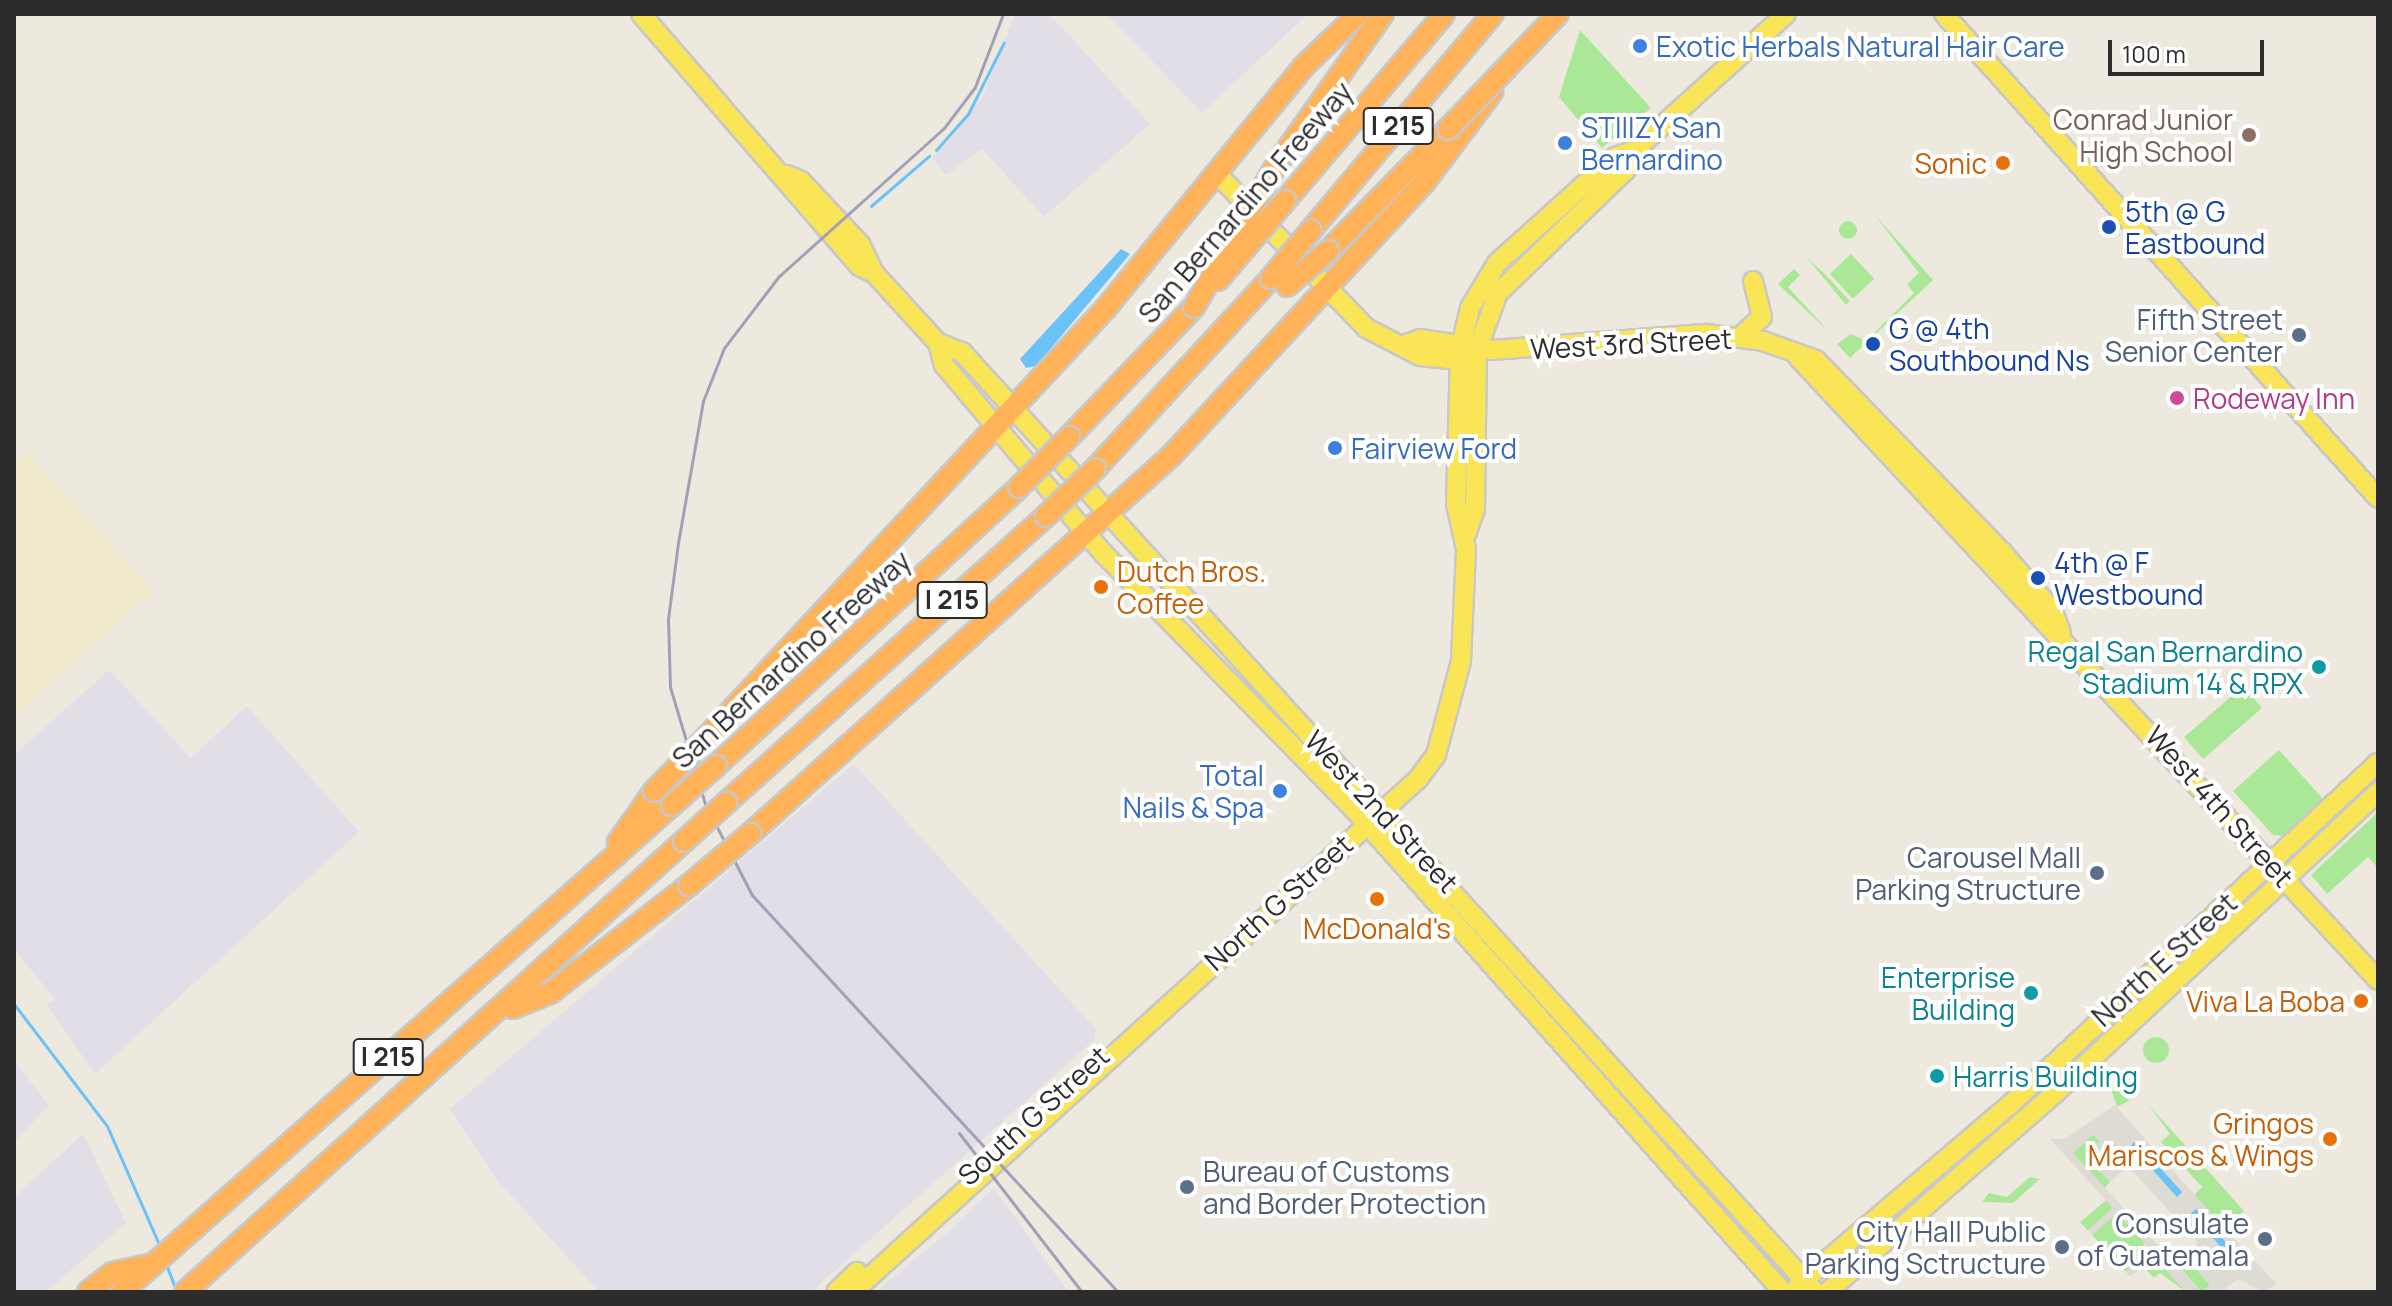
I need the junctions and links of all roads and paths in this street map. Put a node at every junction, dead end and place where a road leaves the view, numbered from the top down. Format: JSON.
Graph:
{"nodes":[{"id":1,"x":641,"y":14,"type":"edge"},
{"id":2,"x":1358,"y":14,"type":"edge"},
{"id":3,"x":1383,"y":14,"type":"edge"},
{"id":4,"x":1444,"y":14,"type":"edge"},
{"id":5,"x":1493,"y":14,"type":"edge"},
{"id":6,"x":1549,"y":14,"type":"edge"},
{"id":7,"x":1558,"y":14,"type":"edge"},
{"id":8,"x":1786,"y":14,"type":"edge"},
{"id":9,"x":1944,"y":14,"type":"edge"},
{"id":10,"x":1216,"y":173,"type":"junction"},
{"id":11,"x":1753,"y":281,"type":"dead end"},
{"id":12,"x":1279,"y":282,"type":"junction"},
{"id":13,"x":1324,"y":293,"type":"junction"},
{"id":14,"x":1194,"y":307,"type":"junction"},
{"id":15,"x":1741,"y":336,"type":"junction"},
{"id":16,"x":938,"y":343,"type":"junction"},
{"id":17,"x":1469,"y":350,"type":"junction"},
{"id":18,"x":1841,"y":397,"type":"joint"},
{"id":19,"x":1013,"y":409,"type":"junction"},
{"id":20,"x":995,"y":428,"type":"junction"},
{"id":21,"x":2378,"y":498,"type":"edge"},
{"id":22,"x":1110,"y":516,"type":"junction"},
{"id":23,"x":1090,"y":536,"type":"junction"},
{"id":24,"x":1186,"y":631,"type":"junction"},
{"id":25,"x":1241,"y":660,"type":"junction"},
{"id":26,"x":2378,"y":763,"type":"edge"},
{"id":27,"x":2378,"y":792,"type":"edge"},
{"id":28,"x":1381,"y":809,"type":"junction"},
{"id":29,"x":1365,"y":823,"type":"junction"},
{"id":30,"x":2270,"y":861,"type":"junction"},
{"id":31,"x":597,"y":871,"type":"junction"},
{"id":32,"x":2284,"y":876,"type":"junction"},
{"id":33,"x":2378,"y":980,"type":"edge"},
{"id":34,"x":499,"y":1015,"type":"junction"},
{"id":35,"x":1131,"y":1036,"type":"junction"},
{"id":36,"x":154,"y":1264,"type":"junction"},
{"id":37,"x":1803,"y":1288,"type":"edge"},
{"id":38,"x":88,"y":1292,"type":"edge"},
{"id":39,"x":122,"y":1292,"type":"edge"},
{"id":40,"x":185,"y":1292,"type":"edge"},
{"id":41,"x":836,"y":1292,"type":"edge"},
{"id":42,"x":853,"y":1292,"type":"edge"},
{"id":43,"x":1783,"y":1292,"type":"edge"},
{"id":44,"x":1827,"y":1292,"type":"edge"}],
"edges":[{"from":1,"to":16,"type":"main road","name":"West 2nd Street"},
{"from":2,"to":10,"type":"highway"},
{"from":3,"to":14,"type":"highway","bridge":true},
{"from":4,"to":14,"type":"highway","name":"San Bernardino Freeway","number":"I 215","bridge":true},
{"from":5,"to":12,"type":"highway","number":"I 215","bridge":true},
{"from":6,"to":13,"type":"highway"},
{"from":7,"to":12,"type":"highway","bridge":true},
{"from":8,"to":17,"type":"main road","name":"North G Street"},
{"from":9,"to":21,"type":"main road"},
{"from":10,"to":13,"type":"main road","name":"West 3rd Street"},
{"from":10,"to":19,"type":"highway"},
{"from":11,"to":15,"type":"main road"},
{"from":12,"to":34,"type":"highway","number":"I 215","bridge":true},
{"from":13,"to":17,"type":"main road","name":"West 3rd Street"},
{"from":13,"to":22,"type":"highway"},
{"from":14,"to":31,"type":"highway","name":"San Bernardino Freeway","number":"I 215","bridge":true},
{"from":15,"to":17,"type":"main road","name":"West 3rd Street"},
{"from":15,"to":18,"type":"main road","name":"West 3rd Street"},
{"from":16,"to":19,"type":"main road","name":"West 2nd Street"},
{"from":16,"to":20,"type":"main road","name":"West 2nd Street"},
{"from":17,"to":28,"type":"main road","name":"North G Street"},
{"from":18,"to":30,"type":"main road","name":"West 4th Street"},
{"from":19,"to":20,"type":"highway"},
{"from":19,"to":22,"type":"main road","name":"West 2nd Street"},
{"from":20,"to":23,"type":"main road","name":"West 2nd Street"},
{"from":20,"to":31,"type":"highway","bridge":true},
{"from":22,"to":23,"type":"highway"},
{"from":22,"to":25,"type":"main road","name":"West 2nd Street"},
{"from":23,"to":24,"type":"main road","name":"West 2nd Street"},
{"from":23,"to":34,"type":"highway","bridge":true},
{"from":24,"to":25,"type":"main road"},
{"from":24,"to":29,"type":"main road","name":"West 2nd Street"},
{"from":25,"to":28,"type":"main road","name":"West 2nd Street"},
{"from":26,"to":30,"type":"main road","name":"North E Street"},
{"from":27,"to":32,"type":"main road","name":"North E Street"},
{"from":28,"to":29,"type":"main road","name":"North G Street"},
{"from":28,"to":37,"type":"main road","name":"West 2nd Street"},
{"from":29,"to":35,"type":"main road","name":"North G Street"},
{"from":29,"to":43,"type":"main road","name":"West 2nd Street"},
{"from":30,"to":32,"type":"main road","name":"West 4th Street"},
{"from":30,"to":37,"type":"main road","name":"North E Street"},
{"from":31,"to":36,"type":"highway","name":"San Bernardino Freeway","number":"I 215"},
{"from":32,"to":33,"type":"main road","name":"West 4th Street"},
{"from":32,"to":44,"type":"main road","name":"North E Street"},
{"from":34,"to":40,"type":"highway","number":"I 215"},
{"from":35,"to":41,"type":"main road","name":"South G Street"},
{"from":35,"to":42,"type":"main road","name":"South G Street"},
{"from":36,"to":38,"type":"highway"},
{"from":36,"to":39,"type":"highway","name":"San Bernardino Freeway","number":"I 215"}]}
